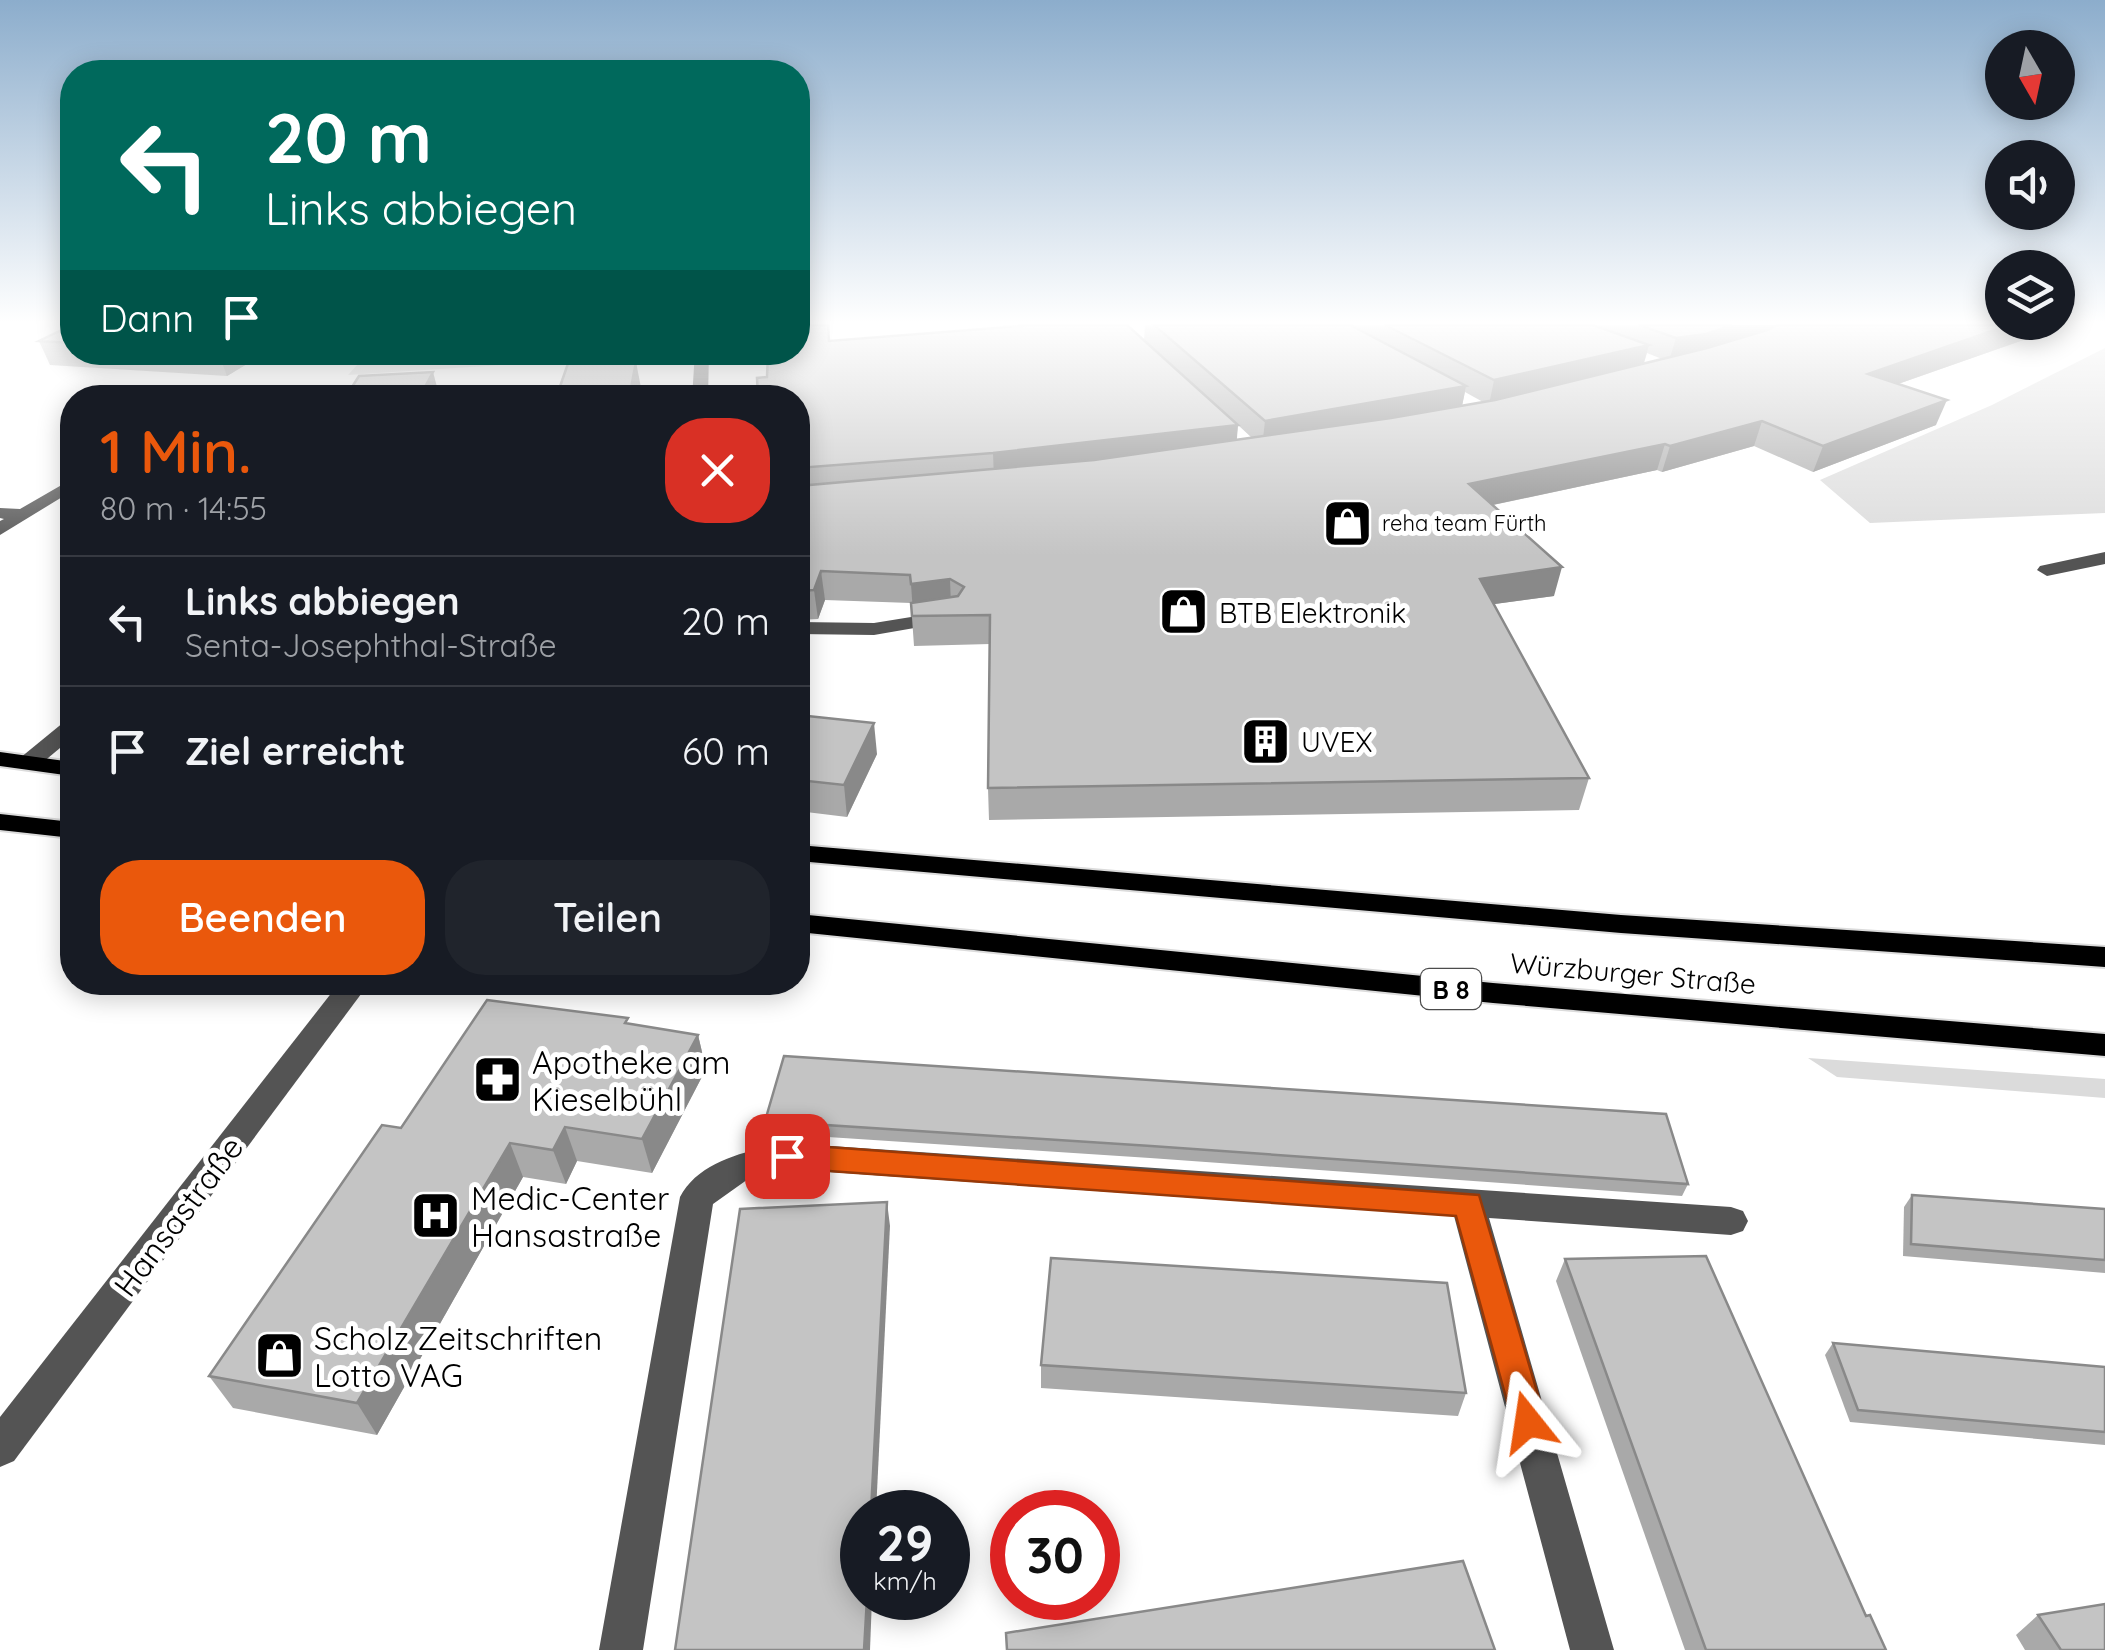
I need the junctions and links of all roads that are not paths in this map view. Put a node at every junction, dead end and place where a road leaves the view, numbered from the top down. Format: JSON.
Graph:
{"nodes":[{"id":1,"x":60,"y":492,"type":"edge"},
{"id":2,"x":0,"y":513,"type":"edge"},
{"id":3,"x":23,"y":515,"type":"junction"},
{"id":4,"x":0,"y":530,"type":"edge"},
{"id":5,"x":2105,"y":558,"type":"edge"},
{"id":6,"x":2047,"y":570,"type":"dead end"},
{"id":7,"x":952,"y":617,"type":"edge"},
{"id":8,"x":810,"y":628,"type":"edge"},
{"id":9,"x":60,"y":737,"type":"edge"},
{"id":10,"x":0,"y":759,"type":"edge"},
{"id":11,"x":28,"y":763,"type":"junction"},
{"id":12,"x":60,"y":767,"type":"edge"},
{"id":13,"x":0,"y":822,"type":"edge"},
{"id":14,"x":60,"y":829,"type":"edge"},
{"id":15,"x":810,"y":854,"type":"edge"},
{"id":16,"x":810,"y":924,"type":"edge"},
{"id":17,"x":2105,"y":957,"type":"edge"},
{"id":18,"x":346,"y":995,"type":"edge"},
{"id":19,"x":2105,"y":1045,"type":"edge"},
{"id":20,"x":1468,"y":1204,"type":"junction"},
{"id":21,"x":1730,"y":1221,"type":"dead end"},
{"id":22,"x":0,"y":1448,"type":"edge"},
{"id":23,"x":621,"y":1650,"type":"edge"},
{"id":24,"x":1592,"y":1650,"type":"edge"}],
"edges":[{"from":1,"to":3,"type":"street"},
{"from":2,"to":3,"type":"street"},
{"from":3,"to":4,"type":"street"},
{"from":5,"to":6,"type":"street"},
{"from":7,"to":8,"type":"street"},
{"from":9,"to":11,"type":"street"},
{"from":10,"to":11,"type":"main road"},
{"from":11,"to":12,"type":"main road"},
{"from":13,"to":14,"type":"main road"},
{"from":15,"to":17,"type":"main road","name":"Würzburger Straße"},
{"from":16,"to":19,"type":"main road","name":"Würzburger Straße","number":"B 8"},
{"from":18,"to":22,"type":"street","name":"Hansastraße"},
{"from":20,"to":21,"type":"street"},
{"from":20,"to":23,"type":"street"},
{"from":20,"to":24,"type":"street"}]}
